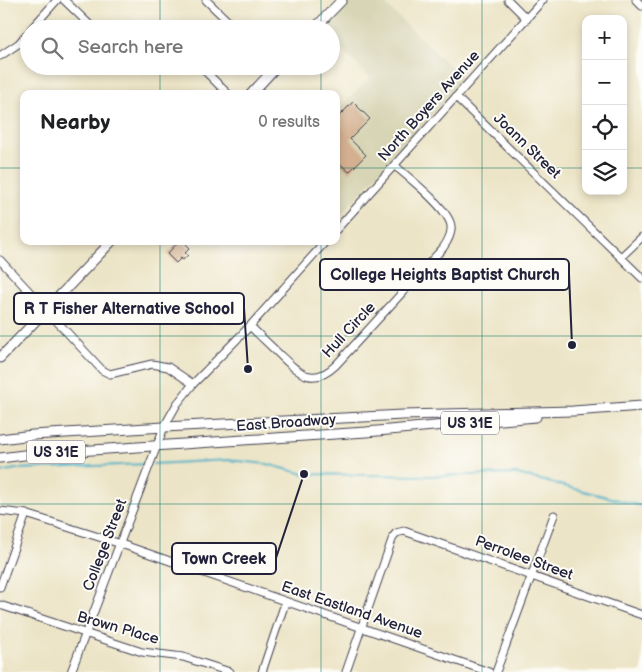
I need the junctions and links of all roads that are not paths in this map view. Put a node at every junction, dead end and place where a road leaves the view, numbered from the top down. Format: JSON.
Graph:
{"nodes":[{"id":1,"x":57,"y":0,"type":"edge"},
{"id":2,"x":64,"y":0,"type":"edge"},
{"id":3,"x":206,"y":0,"type":"edge"},
{"id":4,"x":342,"y":0,"type":"edge"},
{"id":5,"x":508,"y":0,"type":"edge"},
{"id":6,"x":544,"y":0,"type":"edge"},
{"id":7,"x":636,"y":0,"type":"edge"},
{"id":8,"x":642,"y":6,"type":"edge"},
{"id":9,"x":527,"y":19,"type":"junction"},
{"id":10,"x":39,"y":20,"type":"edge"},
{"id":11,"x":85,"y":20,"type":"edge"},
{"id":12,"x":227,"y":20,"type":"edge"},
{"id":13,"x":323,"y":20,"type":"edge"},
{"id":14,"x":20,"y":42,"type":"edge"},
{"id":15,"x":0,"y":56,"type":"edge"},
{"id":16,"x":209,"y":75,"type":"edge"},
{"id":17,"x":269,"y":75,"type":"edge"},
{"id":18,"x":224,"y":90,"type":"edge"},
{"id":19,"x":256,"y":90,"type":"edge"},
{"id":20,"x":456,"y":97,"type":"junction"},
{"id":21,"x":394,"y":165,"type":"junction"},
{"id":22,"x":340,"y":226,"type":"edge"},
{"id":23,"x":642,"y":236,"type":"edge"},
{"id":24,"x":108,"y":245,"type":"edge"},
{"id":25,"x":322,"y":245,"type":"edge"},
{"id":26,"x":621,"y":257,"type":"junction"},
{"id":27,"x":0,"y":260,"type":"edge"},
{"id":28,"x":642,"y":278,"type":"edge"},
{"id":29,"x":46,"y":310,"type":"junction"},
{"id":30,"x":250,"y":326,"type":"junction"},
{"id":31,"x":0,"y":358,"type":"edge"},
{"id":32,"x":192,"y":384,"type":"junction"},
{"id":33,"x":642,"y":406,"type":"edge"},
{"id":34,"x":555,"y":413,"type":"junction"},
{"id":35,"x":164,"y":427,"type":"junction"},
{"id":36,"x":1,"y":438,"type":"edge"},
{"id":37,"x":158,"y":445,"type":"junction"},
{"id":38,"x":0,"y":458,"type":"edge"},
{"id":39,"x":0,"y":511,"type":"edge"},
{"id":40,"x":26,"y":514,"type":"junction"},
{"id":41,"x":554,"y":515,"type":"dead end"},
{"id":42,"x":121,"y":544,"type":"junction"},
{"id":43,"x":532,"y":576,"type":"junction"},
{"id":44,"x":0,"y":587,"type":"edge"},
{"id":45,"x":286,"y":603,"type":"junction"},
{"id":46,"x":0,"y":605,"type":"edge"},
{"id":47,"x":642,"y":615,"type":"edge"},
{"id":48,"x":361,"y":627,"type":"junction"},
{"id":49,"x":85,"y":634,"type":"junction"},
{"id":50,"x":72,"y":672,"type":"edge"},
{"id":51,"x":230,"y":672,"type":"edge"},
{"id":52,"x":262,"y":672,"type":"edge"},
{"id":53,"x":346,"y":672,"type":"edge"},
{"id":54,"x":489,"y":672,"type":"edge"},
{"id":55,"x":496,"y":672,"type":"edge"}],
"edges":[{"from":1,"to":10,"type":"street"},
{"from":2,"to":11,"type":"street"},
{"from":3,"to":12,"type":"street"},
{"from":4,"to":13,"type":"main road"},
{"from":5,"to":9,"type":"street"},
{"from":6,"to":9,"type":"street","name":"North Boyers Avenue"},
{"from":7,"to":8,"type":"street"},
{"from":9,"to":20,"type":"street","name":"North Boyers Avenue"},
{"from":14,"to":15,"type":"street"},
{"from":16,"to":18,"type":"street"},
{"from":17,"to":19,"type":"main road"},
{"from":20,"to":21,"type":"street","name":"North Boyers Avenue"},
{"from":20,"to":26,"type":"street","name":"Joann Street"},
{"from":21,"to":22,"type":"street","name":"North Boyers Avenue"},
{"from":21,"to":30,"type":"street","name":"Hull Circle"},
{"from":23,"to":26,"type":"street"},
{"from":24,"to":29,"type":"main road"},
{"from":25,"to":30,"type":"street"},
{"from":26,"to":28,"type":"street","name":"Joann Street"},
{"from":27,"to":29,"type":"street"},
{"from":29,"to":31,"type":"main road"},
{"from":29,"to":32,"type":"street"},
{"from":30,"to":32,"type":"street"},
{"from":32,"to":35,"type":"street","name":"College Street"},
{"from":33,"to":34,"type":"main road","name":"East Broadway","number":"US 31E"},
{"from":34,"to":35,"type":"main road","name":"East Broadway","number":"US 31E"},
{"from":34,"to":37,"type":"main road","name":"East Broadway","number":"US 31E"},
{"from":35,"to":36,"type":"main road","name":"East Broadway","number":"US 31E"},
{"from":35,"to":37,"type":"street","name":"College Street"},
{"from":37,"to":38,"type":"main road","name":"East Broadway","number":"US 31E"},
{"from":37,"to":42,"type":"street","name":"College Street"},
{"from":39,"to":40,"type":"street","name":"East Eastland Avenue"},
{"from":40,"to":42,"type":"street","name":"East Eastland Avenue"},
{"from":40,"to":44,"type":"street"},
{"from":41,"to":43,"type":"street"},
{"from":42,"to":45,"type":"street","name":"East Eastland Avenue"},
{"from":42,"to":49,"type":"street","name":"College Street"},
{"from":43,"to":47,"type":"street","name":"Perrolee Street"},
{"from":43,"to":48,"type":"street","name":"Perrolee Street"},
{"from":43,"to":55,"type":"street"},
{"from":45,"to":48,"type":"street","name":"East Eastland Avenue"},
{"from":45,"to":52,"type":"street"},
{"from":46,"to":49,"type":"street","name":"Brown Place"},
{"from":48,"to":53,"type":"street"},
{"from":48,"to":54,"type":"street","name":"East Eastland Avenue"},
{"from":49,"to":50,"type":"street","name":"College Street"},
{"from":49,"to":51,"type":"street","name":"Brown Place"}]}
